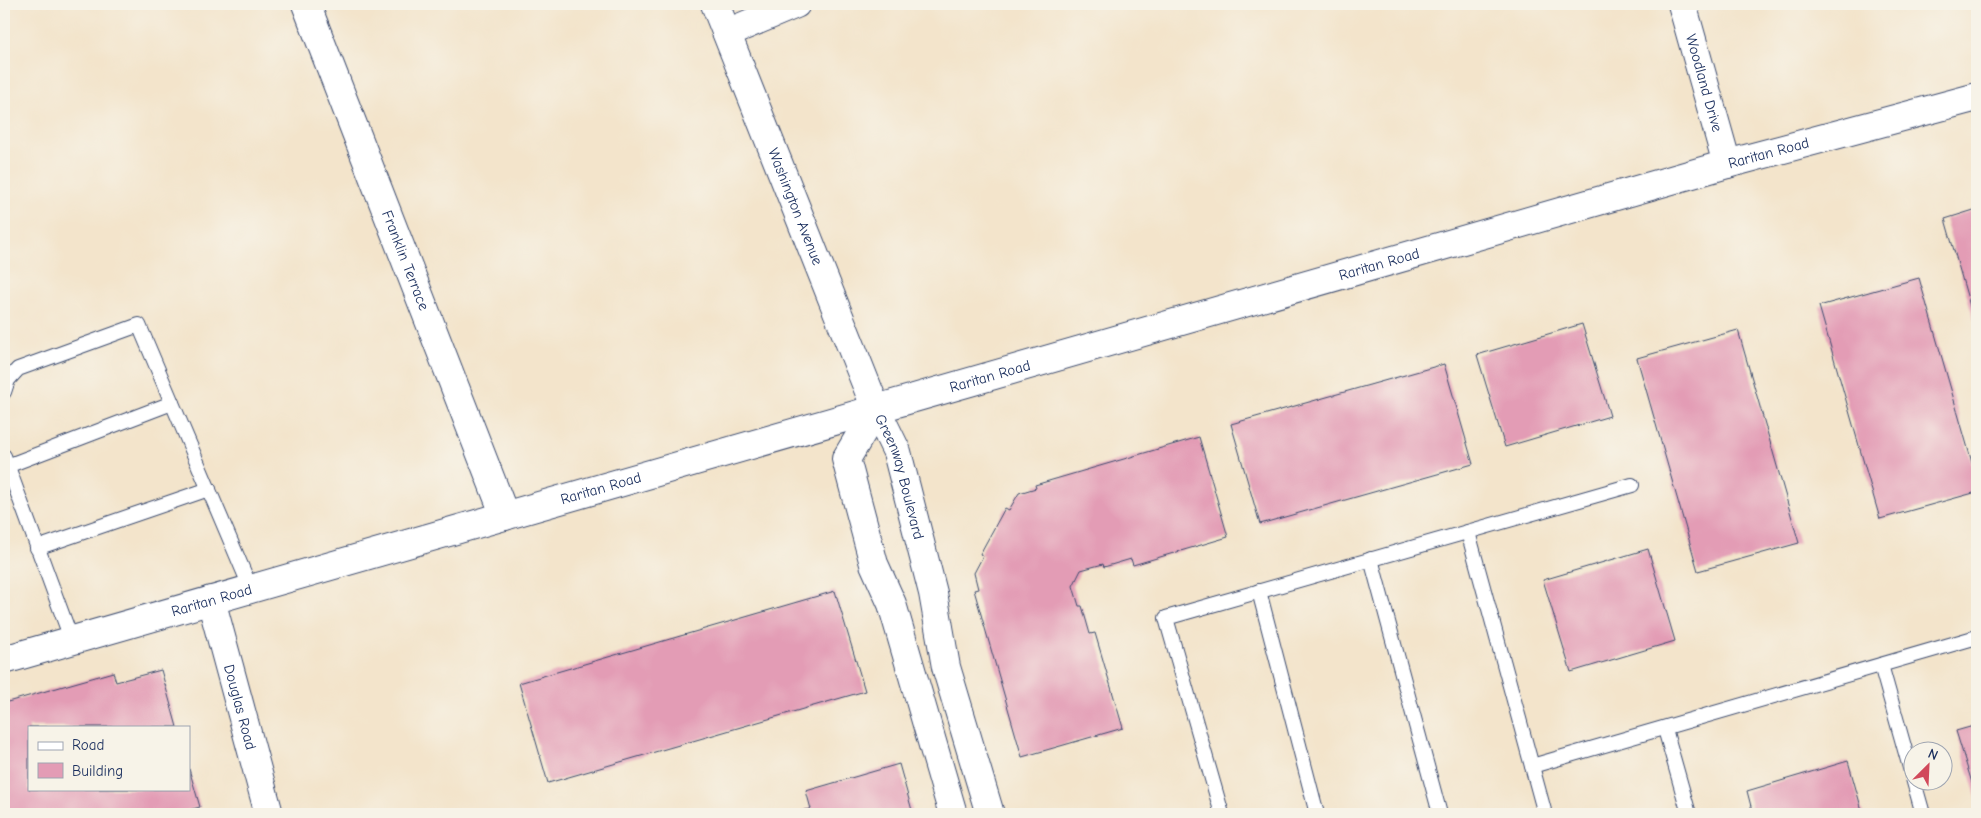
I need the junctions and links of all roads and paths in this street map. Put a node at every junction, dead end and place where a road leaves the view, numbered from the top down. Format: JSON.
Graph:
{"nodes":[{"id":1,"x":306,"y":4,"type":"edge"},
{"id":2,"x":715,"y":4,"type":"edge"},
{"id":3,"x":796,"y":4,"type":"edge"},
{"id":4,"x":1682,"y":4,"type":"edge"},
{"id":5,"x":727,"y":33,"type":"junction"},
{"id":6,"x":1977,"y":97,"type":"edge"},
{"id":7,"x":1728,"y":164,"type":"junction"},
{"id":8,"x":4,"y":392,"type":"edge"},
{"id":9,"x":172,"y":403,"type":"junction"},
{"id":10,"x":876,"y":409,"type":"junction"},
{"id":11,"x":6,"y":461,"type":"edge"},
{"id":12,"x":1632,"y":485,"type":"dead end"},
{"id":13,"x":208,"y":489,"type":"junction"},
{"id":14,"x":505,"y":516,"type":"junction"},
{"id":15,"x":1468,"y":532,"type":"junction"},
{"id":16,"x":37,"y":548,"type":"junction"},
{"id":17,"x":1371,"y":560,"type":"junction"},
{"id":18,"x":251,"y":589,"type":"junction"},
{"id":19,"x":1259,"y":591,"type":"junction"},
{"id":20,"x":933,"y":593,"type":"junction"},
{"id":21,"x":211,"y":600,"type":"junction"},
{"id":22,"x":892,"y":604,"type":"junction"},
{"id":23,"x":1977,"y":637,"type":"edge"},
{"id":24,"x":72,"y":641,"type":"junction"},
{"id":25,"x":4,"y":660,"type":"edge"},
{"id":26,"x":1881,"y":665,"type":"junction"},
{"id":27,"x":1664,"y":729,"type":"junction"},
{"id":28,"x":1532,"y":766,"type":"junction"},
{"id":29,"x":269,"y":814,"type":"edge"},
{"id":30,"x":953,"y":814,"type":"edge"},
{"id":31,"x":990,"y":814,"type":"edge"},
{"id":32,"x":1222,"y":814,"type":"edge"},
{"id":33,"x":1317,"y":814,"type":"edge"},
{"id":34,"x":1440,"y":814,"type":"edge"},
{"id":35,"x":1545,"y":814,"type":"edge"},
{"id":36,"x":1689,"y":814,"type":"edge"},
{"id":37,"x":1923,"y":814,"type":"edge"}],
"edges":[{"from":1,"to":14,"type":"street","name":"Franklin Terrace"},
{"from":2,"to":5,"type":"street","name":"Washington Avenue"},
{"from":3,"to":5,"type":"street"},
{"from":4,"to":7,"type":"street","name":"Woodland Drive"},
{"from":5,"to":10,"type":"street","name":"Washington Avenue"},
{"from":6,"to":7,"type":"street","name":"Raritan Road"},
{"from":7,"to":10,"type":"street","name":"Raritan Road"},
{"from":8,"to":9,"type":"lane"},
{"from":9,"to":11,"type":"lane"},
{"from":9,"to":13,"type":"lane"},
{"from":10,"to":14,"type":"street","name":"Raritan Road"},
{"from":10,"to":20,"type":"street","name":"Greenway Boulevard"},
{"from":10,"to":22,"type":"street","name":"Greenway Boulevard"},
{"from":11,"to":16,"type":"lane"},
{"from":12,"to":15,"type":"lane"},
{"from":13,"to":16,"type":"lane"},
{"from":13,"to":18,"type":"lane"},
{"from":14,"to":18,"type":"street","name":"Raritan Road"},
{"from":15,"to":17,"type":"lane"},
{"from":15,"to":28,"type":"lane"},
{"from":16,"to":24,"type":"lane"},
{"from":17,"to":19,"type":"lane"},
{"from":17,"to":34,"type":"lane"},
{"from":18,"to":21,"type":"street","name":"Raritan Road"},
{"from":19,"to":32,"type":"lane"},
{"from":19,"to":33,"type":"lane"},
{"from":20,"to":22,"type":"street"},
{"from":20,"to":31,"type":"street","name":"Greenway Boulevard"},
{"from":21,"to":24,"type":"street","name":"Raritan Road"},
{"from":21,"to":29,"type":"street","name":"Douglas Road"},
{"from":22,"to":30,"type":"street","name":"Greenway Boulevard"},
{"from":23,"to":26,"type":"lane"},
{"from":24,"to":25,"type":"street","name":"Raritan Road"},
{"from":26,"to":27,"type":"lane"},
{"from":26,"to":37,"type":"lane"},
{"from":27,"to":28,"type":"lane"},
{"from":27,"to":36,"type":"lane"},
{"from":28,"to":35,"type":"lane"}]}
